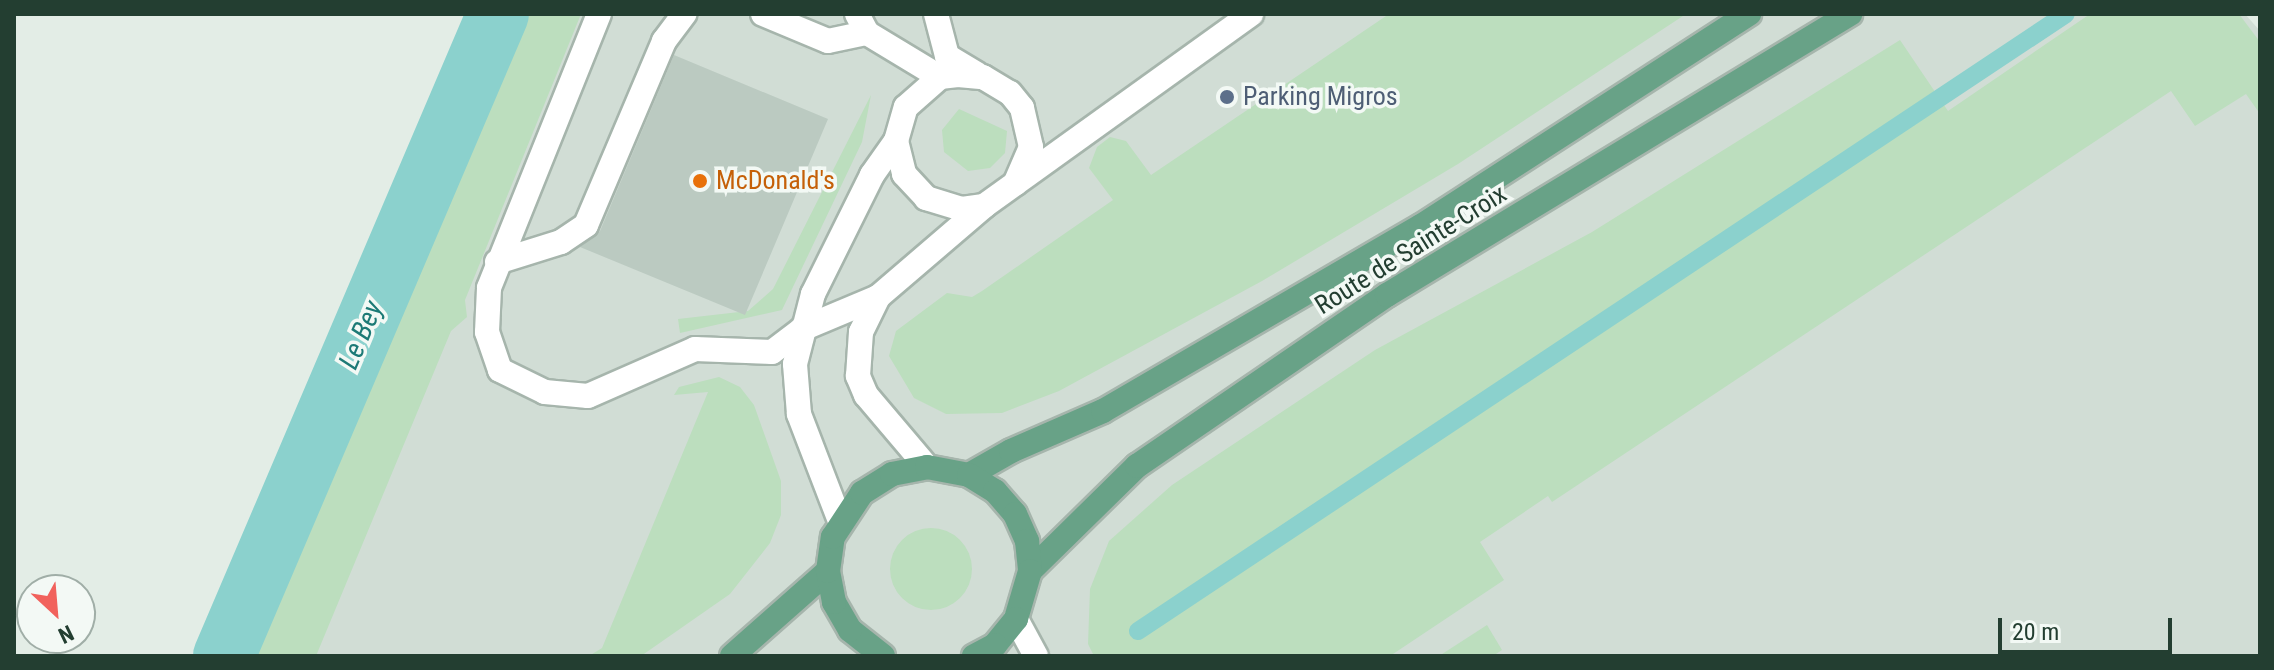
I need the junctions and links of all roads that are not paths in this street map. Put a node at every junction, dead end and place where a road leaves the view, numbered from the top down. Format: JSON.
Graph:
{"nodes":[{"id":1,"x":684,"y":14,"type":"edge"},
{"id":2,"x":763,"y":14,"type":"edge"},
{"id":3,"x":936,"y":14,"type":"edge"},
{"id":4,"x":1251,"y":14,"type":"edge"},
{"id":5,"x":1749,"y":14,"type":"edge"},
{"id":6,"x":1850,"y":14,"type":"edge"},
{"id":7,"x":600,"y":15,"type":"edge"},
{"id":8,"x":862,"y":23,"type":"edge"},
{"id":9,"x":940,"y":77,"type":"junction"},
{"id":10,"x":983,"y":77,"type":"junction"},
{"id":11,"x":896,"y":141,"type":"junction"},
{"id":12,"x":1015,"y":184,"type":"junction"},
{"id":13,"x":984,"y":206,"type":"junction"},
{"id":14,"x":497,"y":262,"type":"junction"},
{"id":15,"x":878,"y":297,"type":"junction"},
{"id":16,"x":802,"y":329,"type":"junction"},
{"id":17,"x":772,"y":352,"type":"junction"},
{"id":18,"x":797,"y":387,"type":"junction"},
{"id":19,"x":927,"y":467,"type":"junction"},
{"id":20,"x":969,"y":475,"type":"junction"},
{"id":21,"x":840,"y":521,"type":"junction"},
{"id":22,"x":828,"y":571,"type":"junction"},
{"id":23,"x":1030,"y":571,"type":"junction"},
{"id":24,"x":1016,"y":619,"type":"junction"},
{"id":25,"x":732,"y":656,"type":"edge"},
{"id":26,"x":883,"y":656,"type":"edge"},
{"id":27,"x":974,"y":656,"type":"edge"},
{"id":28,"x":1036,"y":656,"type":"edge"}],
"edges":[{"from":1,"to":14,"type":"street"},
{"from":2,"to":8,"type":"street"},
{"from":3,"to":10,"type":"street"},
{"from":4,"to":12,"type":"street"},
{"from":5,"to":20,"type":"main road","name":"Route de Sainte-Croix"},
{"from":6,"to":23,"type":"main road","name":"Route de Sainte-Croix"},
{"from":7,"to":14,"type":"street"},
{"from":8,"to":9,"type":"street"},
{"from":9,"to":10,"type":"street"},
{"from":9,"to":11,"type":"street"},
{"from":10,"to":12,"type":"street"},
{"from":11,"to":13,"type":"street"},
{"from":11,"to":16,"type":"street"},
{"from":12,"to":13,"type":"street"},
{"from":13,"to":15,"type":"street"},
{"from":14,"to":17,"type":"street"},
{"from":15,"to":16,"type":"street"},
{"from":15,"to":19,"type":"street"},
{"from":16,"to":17,"type":"street"},
{"from":16,"to":18,"type":"street"},
{"from":17,"to":18,"type":"street"},
{"from":18,"to":21,"type":"street"},
{"from":19,"to":20,"type":"main road"},
{"from":19,"to":21,"type":"main road"},
{"from":20,"to":23,"type":"main road"},
{"from":21,"to":22,"type":"main road"},
{"from":22,"to":25,"type":"main road"},
{"from":22,"to":26,"type":"main road"},
{"from":23,"to":24,"type":"main road"},
{"from":24,"to":27,"type":"main road"},
{"from":24,"to":28,"type":"street"}]}
